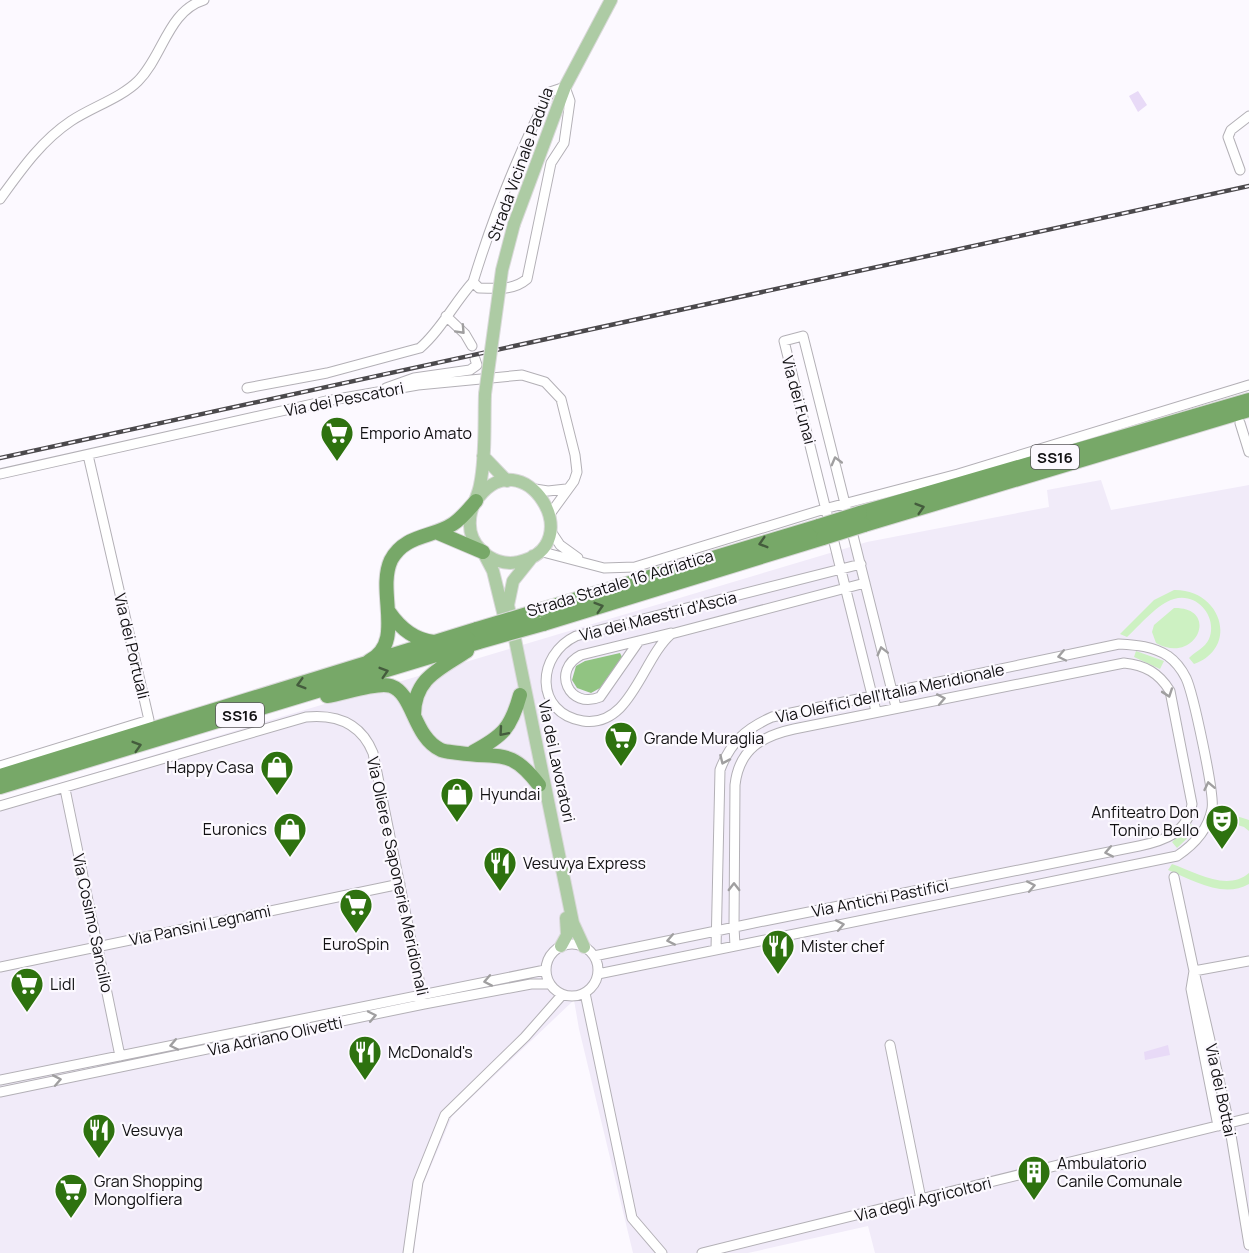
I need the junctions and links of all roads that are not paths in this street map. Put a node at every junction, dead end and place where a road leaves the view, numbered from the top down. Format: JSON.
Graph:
{"nodes":[{"id":1,"x":204,"y":0,"type":"edge"},
{"id":2,"x":611,"y":0,"type":"edge"},
{"id":3,"x":565,"y":87,"type":"junction"},
{"id":4,"x":1249,"y":116,"type":"edge"},
{"id":5,"x":1240,"y":170,"type":"dead end"},
{"id":6,"x":0,"y":199,"type":"edge"},
{"id":7,"x":473,"y":282,"type":"junction"},
{"id":8,"x":446,"y":316,"type":"junction"},
{"id":9,"x":472,"y":346,"type":"dead end"},
{"id":10,"x":475,"y":359,"type":"dead end"},
{"id":11,"x":1249,"y":385,"type":"edge"},
{"id":12,"x":247,"y":388,"type":"dead end"},
{"id":13,"x":375,"y":393,"type":"junction"},
{"id":14,"x":1249,"y":400,"type":"edge"},
{"id":15,"x":1249,"y":410,"type":"edge"},
{"id":16,"x":1240,"y":423,"type":"dead end"},
{"id":17,"x":1249,"y":452,"type":"edge"},
{"id":18,"x":88,"y":455,"type":"junction"},
{"id":19,"x":483,"y":456,"type":"junction"},
{"id":20,"x":0,"y":474,"type":"edge"},
{"id":21,"x":507,"y":481,"type":"junction"},
{"id":22,"x":535,"y":489,"type":"junction"},
{"id":23,"x":566,"y":489,"type":"junction"},
{"id":24,"x":476,"y":501,"type":"junction"},
{"id":25,"x":847,"y":502,"type":"junction"},
{"id":26,"x":828,"y":508,"type":"junction"},
{"id":27,"x":550,"y":514,"type":"junction"},
{"id":28,"x":862,"y":519,"type":"junction"},
{"id":29,"x":550,"y":530,"type":"junction"},
{"id":30,"x":436,"y":532,"type":"junction"},
{"id":31,"x":483,"y":552,"type":"junction"},
{"id":32,"x":536,"y":553,"type":"junction"},
{"id":33,"x":585,"y":563,"type":"junction"},
{"id":34,"x":861,"y":564,"type":"junction"},
{"id":35,"x":842,"y":569,"type":"junction"},
{"id":36,"x":865,"y":583,"type":"junction"},
{"id":37,"x":847,"y":588,"type":"junction"},
{"id":38,"x":385,"y":603,"type":"junction"},
{"id":39,"x":505,"y":607,"type":"junction"},
{"id":40,"x":648,"y":618,"type":"junction"},
{"id":41,"x":676,"y":632,"type":"junction"},
{"id":42,"x":478,"y":636,"type":"junction"},
{"id":43,"x":653,"y":638,"type":"junction"},
{"id":44,"x":639,"y":641,"type":"junction"},
{"id":45,"x":436,"y":643,"type":"junction"},
{"id":46,"x":1119,"y":644,"type":"joint"},
{"id":47,"x":657,"y":651,"type":"junction"},
{"id":48,"x":350,"y":670,"type":"junction"},
{"id":49,"x":892,"y":692,"type":"junction"},
{"id":50,"x":520,"y":695,"type":"junction"},
{"id":51,"x":873,"y":696,"type":"junction"},
{"id":52,"x":286,"y":702,"type":"junction"},
{"id":53,"x":896,"y":707,"type":"junction"},
{"id":54,"x":811,"y":709,"type":"junction"},
{"id":55,"x":876,"y":711,"type":"junction"},
{"id":56,"x":414,"y":720,"type":"junction"},
{"id":57,"x":815,"y":725,"type":"junction"},
{"id":58,"x":469,"y":754,"type":"junction"},
{"id":59,"x":0,"y":766,"type":"edge"},
{"id":60,"x":0,"y":776,"type":"edge"},
{"id":61,"x":539,"y":785,"type":"junction"},
{"id":62,"x":0,"y":787,"type":"edge"},
{"id":63,"x":65,"y":789,"type":"junction"},
{"id":64,"x":0,"y":806,"type":"edge"},
{"id":65,"x":1166,"y":840,"type":"joint"},
{"id":66,"x":1174,"y":877,"type":"dead end"},
{"id":67,"x":400,"y":884,"type":"junction"},
{"id":68,"x":571,"y":925,"type":"junction"},
{"id":69,"x":734,"y":927,"type":"junction"},
{"id":70,"x":716,"y":931,"type":"junction"},
{"id":71,"x":98,"y":946,"type":"junction"},
{"id":72,"x":561,"y":946,"type":"junction"},
{"id":73,"x":735,"y":946,"type":"junction"},
{"id":74,"x":584,"y":947,"type":"junction"},
{"id":75,"x":716,"y":949,"type":"junction"},
{"id":76,"x":594,"y":956,"type":"junction"},
{"id":77,"x":1249,"y":961,"type":"edge"},
{"id":78,"x":0,"y":966,"type":"edge"},
{"id":79,"x":545,"y":970,"type":"junction"},
{"id":80,"x":1194,"y":971,"type":"junction"},
{"id":81,"x":598,"y":974,"type":"junction"},
{"id":82,"x":550,"y":984,"type":"junction"},
{"id":83,"x":585,"y":993,"type":"junction"},
{"id":84,"x":562,"y":995,"type":"junction"},
{"id":85,"x":423,"y":999,"type":"junction"},
{"id":86,"x":890,"y":1046,"type":"dead end"},
{"id":87,"x":120,"y":1056,"type":"junction"},
{"id":88,"x":0,"y":1080,"type":"edge"},
{"id":89,"x":0,"y":1092,"type":"edge"},
{"id":90,"x":1249,"y":1118,"type":"edge"},
{"id":91,"x":1228,"y":1123,"type":"junction"},
{"id":92,"x":1218,"y":1126,"type":"junction"},
{"id":93,"x":921,"y":1199,"type":"junction"},
{"id":94,"x":1249,"y":1245,"type":"edge"},
{"id":95,"x":408,"y":1253,"type":"edge"},
{"id":96,"x":662,"y":1253,"type":"edge"},
{"id":97,"x":702,"y":1253,"type":"edge"}],
"edges":[{"from":1,"to":6,"type":"street"},
{"from":2,"to":3,"type":"main road","name":"Strada Vicinale Padula"},
{"from":3,"to":7,"type":"street"},
{"from":3,"to":7,"type":"street"},
{"from":3,"to":19,"type":"main road","name":"Strada Vicinale Padula","bridge":true},
{"from":4,"to":5,"type":"street"},
{"from":7,"to":8,"type":"street"},
{"from":8,"to":9,"type":"street","one_way":true},
{"from":8,"to":12,"type":"street"},
{"from":10,"to":13,"type":"street"},
{"from":11,"to":25,"type":"street"},
{"from":13,"to":18,"type":"street","name":"Via dei Pescatori"},
{"from":13,"to":23,"type":"street","name":"Via dei Pescatori"},
{"from":14,"to":28,"type":"highway","name":"Strada Statale 16 Adriatica","number":"SS16"},
{"from":28,"to":15,"type":"highway","name":"Strada Statale 16 Adriatica","number":"SS16","one_way":true},
{"from":16,"to":17,"type":"street"},
{"from":18,"to":20,"type":"street","name":"Via dei Pescatori"},
{"from":18,"to":59,"type":"street","name":"Via dei Portuali"},
{"from":19,"to":21,"type":"main road"},
{"from":19,"to":24,"type":"main road","name":"Strada Vicinale Padula"},
{"from":21,"to":22,"type":"main road"},
{"from":21,"to":24,"type":"main road"},
{"from":22,"to":23,"type":"street"},
{"from":22,"to":27,"type":"main road"},
{"from":23,"to":27,"type":"street","name":"Via dei Pescatori"},
{"from":24,"to":30,"type":"highway"},
{"from":24,"to":31,"type":"main road","name":"Strada Vicinale Padula"},
{"from":25,"to":26,"type":"street"},
{"from":25,"to":26,"type":"street","name":"Via dei Funai","one_way":true},
{"from":25,"to":34,"type":"street","name":"Via dei Funai"},
{"from":26,"to":33,"type":"street"},
{"from":26,"to":35,"type":"street","name":"Via dei Funai"},
{"from":27,"to":29,"type":"main road"},
{"from":28,"to":42,"type":"highway","name":"Strada Statale 16 Adriatica","number":"SS16","bridge":true},
{"from":29,"to":32,"type":"main road"},
{"from":29,"to":33,"type":"street"},
{"from":30,"to":31,"type":"highway"},
{"from":30,"to":38,"type":"highway"},
{"from":31,"to":32,"type":"main road"},
{"from":31,"to":39,"type":"main road","name":"Strada Vicinale Padula"},
{"from":32,"to":33,"type":"street"},
{"from":32,"to":39,"type":"main road"},
{"from":34,"to":35,"type":"street","name":"Via dei Maestri d’Ascia"},
{"from":34,"to":36,"type":"street","name":"Via dei Funai"},
{"from":35,"to":37,"type":"street","name":"Via dei Funai"},
{"from":35,"to":40,"type":"street","name":"Via dei Maestri d’Ascia"},
{"from":36,"to":37,"type":"street","name":"Via dei Maestri d’Ascia"},
{"from":49,"to":36,"type":"street","name":"Via dei Funai","one_way":true},
{"from":37,"to":41,"type":"street","name":"Via dei Maestri d’Ascia"},
{"from":37,"to":51,"type":"street","name":"Via dei Funai"},
{"from":38,"to":45,"type":"highway"},
{"from":38,"to":48,"type":"highway"},
{"from":39,"to":50,"type":"main road","name":"Via dei Lavoratori"},
{"from":39,"to":68,"type":"main road","name":"Via dei Lavoratori"},
{"from":40,"to":43,"type":"street"},
{"from":40,"to":47,"type":"street","name":"Via dei Maestri d’Ascia"},
{"from":41,"to":43,"type":"street"},
{"from":41,"to":47,"type":"street","name":"Via dei Maestri d’Ascia"},
{"from":42,"to":45,"type":"highway","name":"Strada Statale 16 Adriatica","number":"SS16"},
{"from":52,"to":42,"type":"highway","name":"Strada Statale 16 Adriatica","number":"SS16","one_way":true},
{"from":42,"to":56,"type":"highway"},
{"from":43,"to":44,"type":"street"},
{"from":43,"to":47,"type":"street"},
{"from":44,"to":44,"type":"street"},
{"from":45,"to":48,"type":"highway","name":"Strada Statale 16 Adriatica","number":"SS16"},
{"from":46,"to":49,"type":"street","name":"Via Oleifici dell'Italia Meridionale","one_way":true},
{"from":73,"to":46,"type":"street","name":"Via Antichi Pastifici","one_way":true},
{"from":48,"to":60,"type":"highway","name":"Strada Statale 16 Adriatica","number":"SS16","one_way":true},
{"from":49,"to":51,"type":"street","name":"Via Oleifici dell'Italia Meridionale"},
{"from":49,"to":53,"type":"street","name":"Via dei Funai"},
{"from":50,"to":58,"type":"highway","one_way":true},
{"from":50,"to":61,"type":"main road","name":"Via dei Lavoratori"},
{"from":51,"to":54,"type":"street","name":"Via Oleifici dell'Italia Meridionale"},
{"from":51,"to":55,"type":"street","name":"Via dei Funai"},
{"from":52,"to":56,"type":"highway"},
{"from":62,"to":52,"type":"highway","name":"Strada Statale 16 Adriatica","number":"SS16","one_way":true},
{"from":53,"to":55,"type":"street","name":"Via Oleifici dell'Italia Meridionale"},
{"from":53,"to":65,"type":"street","name":"Via Oleifici dell'Italia Meridionale","one_way":true},
{"from":54,"to":57,"type":"street"},
{"from":54,"to":70,"type":"street","name":"Via Oleifici dell'Italia Meridionale","one_way":true},
{"from":55,"to":57,"type":"street","name":"Via Oleifici dell'Italia Meridionale"},
{"from":56,"to":58,"type":"highway"},
{"from":69,"to":57,"type":"street","name":"Via Oleifici dell'Italia Meridionale","one_way":true},
{"from":58,"to":61,"type":"highway"},
{"from":61,"to":68,"type":"main road","name":"Via dei Lavoratori"},
{"from":63,"to":64,"type":"street","name":"Via Oliere e Saponerie Meridionali"},
{"from":63,"to":67,"type":"street","name":"Via Oliere e Saponerie Meridionali"},
{"from":63,"to":71,"type":"street","name":"Via Cosimo Sancilio"},
{"from":65,"to":69,"type":"street","name":"Via Antichi Pastifici","one_way":true},
{"from":66,"to":80,"type":"street","name":"Via dei Bottai"},
{"from":67,"to":71,"type":"street","name":"Via Pansini Legnami"},
{"from":67,"to":85,"type":"street","name":"Via Oliere e Saponerie Meridionali"},
{"from":68,"to":72,"type":"main road"},
{"from":68,"to":74,"type":"main road"},
{"from":69,"to":70,"type":"street","name":"Via Antichi Pastifici"},
{"from":69,"to":73,"type":"street","name":"Via Oleifici dell'Italia Meridionale"},
{"from":70,"to":75,"type":"street","name":"Via Oleifici dell'Italia Meridionale"},
{"from":70,"to":76,"type":"street","name":"Via Antichi Pastifici","one_way":true},
{"from":71,"to":78,"type":"street","name":"Via Pansini Legnami"},
{"from":71,"to":87,"type":"street","name":"Via Cosimo Sancilio"},
{"from":72,"to":74,"type":"street"},
{"from":72,"to":79,"type":"street"},
{"from":73,"to":75,"type":"street","name":"Via Antichi Pastifici"},
{"from":74,"to":76,"type":"street"},
{"from":75,"to":81,"type":"street","name":"Via Antichi Pastifici"},
{"from":76,"to":81,"type":"street"},
{"from":77,"to":80,"type":"street"},
{"from":79,"to":82,"type":"street"},
{"from":79,"to":85,"type":"street","name":"Via Adriano Olivetti","one_way":true},
{"from":80,"to":91,"type":"street","name":"Via dei Bottai"},
{"from":80,"to":92,"type":"street","name":"Via dei Bottai"},
{"from":81,"to":83,"type":"street"},
{"from":82,"to":84,"type":"street"},
{"from":82,"to":85,"type":"street","name":"Via Adriano Olivetti"},
{"from":83,"to":84,"type":"street"},
{"from":83,"to":96,"type":"street"},
{"from":84,"to":95,"type":"street"},
{"from":85,"to":87,"type":"street","name":"Via Adriano Olivetti","one_way":true},
{"from":89,"to":85,"type":"street","name":"Via Adriano Olivetti","one_way":true},
{"from":86,"to":93,"type":"street"},
{"from":87,"to":88,"type":"street","name":"Via Adriano Olivetti"},
{"from":90,"to":91,"type":"street","name":"Via degli Agricoltori"},
{"from":91,"to":92,"type":"street","name":"Via degli Agricoltori"},
{"from":91,"to":94,"type":"street","name":"Via dei Bottai"},
{"from":92,"to":93,"type":"street","name":"Via degli Agricoltori"},
{"from":93,"to":97,"type":"street","name":"Via degli Agricoltori"}]}
